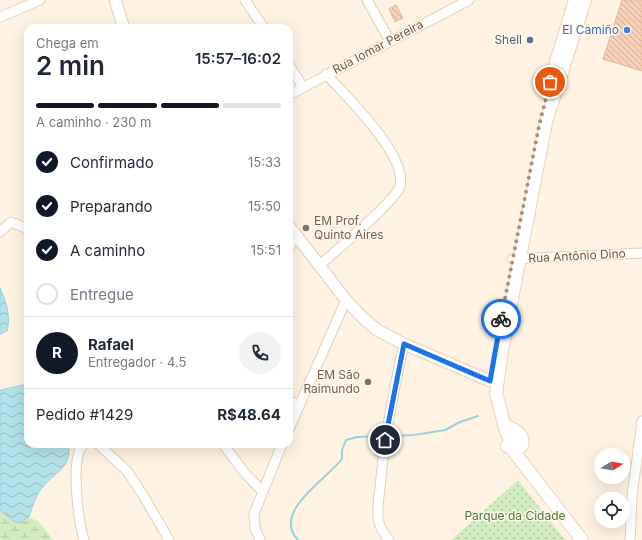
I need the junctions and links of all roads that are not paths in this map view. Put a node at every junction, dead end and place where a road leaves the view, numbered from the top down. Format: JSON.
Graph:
{"nodes":[{"id":1,"x":40,"y":0,"type":"edge"},
{"id":2,"x":115,"y":0,"type":"edge"},
{"id":3,"x":245,"y":0,"type":"edge"},
{"id":4,"x":367,"y":0,"type":"edge"},
{"id":5,"x":468,"y":0,"type":"edge"},
{"id":6,"x":576,"y":0,"type":"edge"},
{"id":7,"x":585,"y":0,"type":"edge"},
{"id":8,"x":0,"y":17,"type":"edge"},
{"id":9,"x":569,"y":21,"type":"junction"},
{"id":10,"x":123,"y":24,"type":"edge"},
{"id":11,"x":261,"y":24,"type":"edge"},
{"id":12,"x":390,"y":41,"type":"junction"},
{"id":13,"x":568,"y":53,"type":"junction"},
{"id":14,"x":293,"y":71,"type":"edge"},
{"id":15,"x":326,"y":74,"type":"junction"},
{"id":16,"x":303,"y":87,"type":"junction"},
{"id":17,"x":293,"y":93,"type":"edge"},
{"id":18,"x":24,"y":227,"type":"edge"},
{"id":19,"x":293,"y":231,"type":"edge"},
{"id":20,"x":0,"y":232,"type":"edge"},
{"id":21,"x":642,"y":253,"type":"edge"},
{"id":22,"x":515,"y":260,"type":"junction"},
{"id":23,"x":320,"y":265,"type":"junction"},
{"id":24,"x":346,"y":300,"type":"junction"},
{"id":25,"x":404,"y":344,"type":"junction"},
{"id":26,"x":490,"y":381,"type":"junction"},
{"id":27,"x":293,"y":403,"type":"edge"},
{"id":28,"x":299,"y":405,"type":"junction"},
{"id":29,"x":500,"y":410,"type":"junction"},
{"id":30,"x":293,"y":419,"type":"edge"},
{"id":31,"x":642,"y":421,"type":"edge"},
{"id":32,"x":500,"y":425,"type":"junction"},
{"id":33,"x":80,"y":448,"type":"edge"},
{"id":34,"x":102,"y":448,"type":"edge"},
{"id":35,"x":226,"y":448,"type":"edge"},
{"id":36,"x":280,"y":448,"type":"edge"},
{"id":37,"x":514,"y":449,"type":"junction"},
{"id":38,"x":262,"y":492,"type":"junction"},
{"id":39,"x":84,"y":540,"type":"edge"},
{"id":40,"x":169,"y":540,"type":"edge"},
{"id":41,"x":260,"y":540,"type":"edge"},
{"id":42,"x":389,"y":540,"type":"edge"},
{"id":43,"x":572,"y":540,"type":"edge"},
{"id":44,"x":582,"y":540,"type":"edge"},
{"id":45,"x":630,"y":540,"type":"edge"}],
"edges":[{"from":1,"to":8,"type":"street"},
{"from":2,"to":10,"type":"street"},
{"from":3,"to":11,"type":"street"},
{"from":4,"to":12,"type":"street"},
{"from":5,"to":12,"type":"street","name":"Rua Iomar Pereira"},
{"from":6,"to":9,"type":"main road"},
{"from":7,"to":13,"type":"main road"},
{"from":9,"to":13,"type":"main road"},
{"from":9,"to":22,"type":"main road"},
{"from":12,"to":15,"type":"street","name":"Rua Iomar Pereira"},
{"from":13,"to":22,"type":"main road"},
{"from":14,"to":16,"type":"street"},
{"from":15,"to":16,"type":"street","name":"Rua Iomar Pereira"},
{"from":15,"to":23,"type":"street"},
{"from":16,"to":17,"type":"street","name":"Rua Iomar Pereira"},
{"from":18,"to":20,"type":"street"},
{"from":19,"to":23,"type":"street"},
{"from":21,"to":22,"type":"street","name":"Rua Antônio Dino"},
{"from":22,"to":26,"type":"main road"},
{"from":22,"to":29,"type":"main road"},
{"from":23,"to":24,"type":"street"},
{"from":24,"to":25,"type":"street"},
{"from":24,"to":28,"type":"street"},
{"from":25,"to":26,"type":"street"},
{"from":25,"to":42,"type":"street"},
{"from":26,"to":29,"type":"main road"},
{"from":26,"to":32,"type":"main road"},
{"from":27,"to":28,"type":"street"},
{"from":28,"to":30,"type":"street"},
{"from":29,"to":32,"type":"main road"},
{"from":31,"to":45,"type":"street"},
{"from":32,"to":37,"type":"main road"},
{"from":32,"to":37,"type":"main road"},
{"from":32,"to":43,"type":"main road"},
{"from":33,"to":39,"type":"street"},
{"from":34,"to":40,"type":"street"},
{"from":35,"to":38,"type":"street"},
{"from":36,"to":38,"type":"street"},
{"from":37,"to":44,"type":"main road"},
{"from":38,"to":41,"type":"street"}]}
